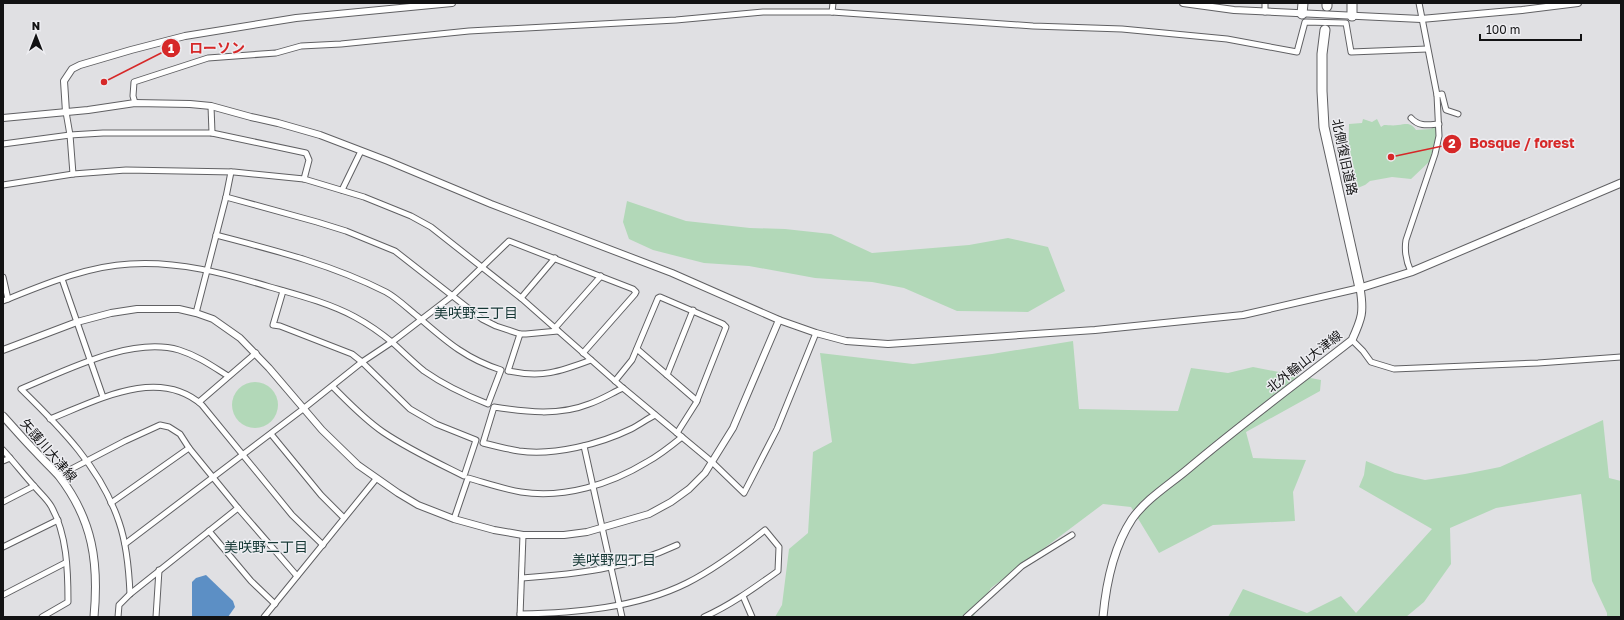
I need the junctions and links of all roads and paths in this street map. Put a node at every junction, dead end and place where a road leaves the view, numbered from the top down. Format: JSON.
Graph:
{"nodes":[{"id":1,"x":452,"y":3,"type":"edge"},
{"id":2,"x":833,"y":3,"type":"edge"},
{"id":3,"x":1183,"y":3,"type":"edge"},
{"id":4,"x":1265,"y":3,"type":"edge"},
{"id":5,"x":1303,"y":3,"type":"edge"},
{"id":6,"x":1352,"y":3,"type":"edge"},
{"id":7,"x":1418,"y":3,"type":"edge"},
{"id":8,"x":1578,"y":3,"type":"edge"},
{"id":9,"x":832,"y":12,"type":"junction"},
{"id":10,"x":1265,"y":12,"type":"junction"},
{"id":11,"x":1302,"y":14,"type":"junction"},
{"id":12,"x":1352,"y":16,"type":"junction"},
{"id":13,"x":1421,"y":19,"type":"junction"},
{"id":14,"x":1325,"y":30,"type":"tunnel mouth"},
{"id":15,"x":1427,"y":49,"type":"junction"},
{"id":16,"x":1437,"y":95,"type":"junction"},
{"id":17,"x":135,"y":103,"type":"junction"},
{"id":18,"x":211,"y":106,"type":"junction"},
{"id":19,"x":66,"y":112,"type":"junction"},
{"id":20,"x":1458,"y":114,"type":"dead end"},
{"id":21,"x":3,"y":118,"type":"edge"},
{"id":22,"x":1411,"y":118,"type":"dead end"},
{"id":23,"x":1439,"y":124,"type":"junction"},
{"id":24,"x":212,"y":133,"type":"junction"},
{"id":25,"x":70,"y":135,"type":"junction"},
{"id":26,"x":3,"y":144,"type":"edge"},
{"id":27,"x":361,"y":151,"type":"junction"},
{"id":28,"x":231,"y":172,"type":"junction"},
{"id":29,"x":73,"y":174,"type":"junction"},
{"id":30,"x":304,"y":179,"type":"junction"},
{"id":31,"x":1621,"y":183,"type":"edge"},
{"id":32,"x":3,"y":185,"type":"edge"},
{"id":33,"x":342,"y":190,"type":"junction"},
{"id":34,"x":226,"y":197,"type":"junction"},
{"id":35,"x":216,"y":235,"type":"junction"},
{"id":36,"x":555,"y":258,"type":"junction"},
{"id":37,"x":483,"y":267,"type":"junction"},
{"id":38,"x":207,"y":270,"type":"junction"},
{"id":39,"x":1411,"y":272,"type":"junction"},
{"id":40,"x":601,"y":276,"type":"junction"},
{"id":41,"x":3,"y":277,"type":"edge"},
{"id":42,"x":62,"y":279,"type":"junction"},
{"id":43,"x":1360,"y":288,"type":"junction"},
{"id":44,"x":283,"y":291,"type":"junction"},
{"id":45,"x":452,"y":296,"type":"junction"},
{"id":46,"x":521,"y":298,"type":"junction"},
{"id":47,"x":5,"y":300,"type":"edge"},
{"id":48,"x":694,"y":310,"type":"junction"},
{"id":49,"x":196,"y":313,"type":"junction"},
{"id":50,"x":422,"y":320,"type":"junction"},
{"id":51,"x":779,"y":320,"type":"junction"},
{"id":52,"x":77,"y":322,"type":"junction"},
{"id":53,"x":557,"y":329,"type":"junction"},
{"id":54,"x":816,"y":333,"type":"junction"},
{"id":55,"x":520,"y":334,"type":"junction"},
{"id":56,"x":1352,"y":340,"type":"junction"},
{"id":57,"x":392,"y":342,"type":"junction"},
{"id":58,"x":637,"y":349,"type":"junction"},
{"id":59,"x":3,"y":350,"type":"edge"},
{"id":60,"x":256,"y":353,"type":"junction"},
{"id":61,"x":583,"y":353,"type":"junction"},
{"id":62,"x":1621,"y":357,"type":"edge"},
{"id":63,"x":90,"y":360,"type":"junction"},
{"id":64,"x":591,"y":360,"type":"junction"},
{"id":65,"x":362,"y":362,"type":"junction"},
{"id":66,"x":501,"y":370,"type":"junction"},
{"id":67,"x":508,"y":371,"type":"junction"},
{"id":68,"x":667,"y":375,"type":"junction"},
{"id":69,"x":228,"y":376,"type":"junction"},
{"id":70,"x":614,"y":381,"type":"junction"},
{"id":71,"x":333,"y":387,"type":"junction"},
{"id":72,"x":623,"y":388,"type":"junction"},
{"id":73,"x":103,"y":397,"type":"junction"},
{"id":74,"x":697,"y":400,"type":"junction"},
{"id":75,"x":199,"y":402,"type":"junction"},
{"id":76,"x":488,"y":404,"type":"junction"},
{"id":77,"x":494,"y":407,"type":"junction"},
{"id":78,"x":304,"y":409,"type":"junction"},
{"id":79,"x":655,"y":415,"type":"junction"},
{"id":80,"x":3,"y":416,"type":"edge"},
{"id":81,"x":50,"y":419,"type":"junction"},
{"id":82,"x":677,"y":433,"type":"junction"},
{"id":83,"x":271,"y":434,"type":"junction"},
{"id":84,"x":682,"y":437,"type":"junction"},
{"id":85,"x":476,"y":440,"type":"junction"},
{"id":86,"x":483,"y":443,"type":"junction"},
{"id":87,"x":584,"y":446,"type":"junction"},
{"id":88,"x":189,"y":448,"type":"junction"},
{"id":89,"x":3,"y":450,"type":"edge"},
{"id":90,"x":243,"y":454,"type":"junction"},
{"id":91,"x":10,"y":458,"type":"junction"},
{"id":92,"x":3,"y":461,"type":"edge"},
{"id":93,"x":88,"y":461,"type":"junction"},
{"id":94,"x":712,"y":462,"type":"junction"},
{"id":95,"x":58,"y":476,"type":"junction"},
{"id":96,"x":214,"y":477,"type":"junction"},
{"id":97,"x":466,"y":477,"type":"junction"},
{"id":98,"x":376,"y":479,"type":"junction"},
{"id":99,"x":34,"y":486,"type":"junction"},
{"id":100,"x":592,"y":486,"type":"junction"},
{"id":101,"x":3,"y":502,"type":"edge"},
{"id":102,"x":111,"y":503,"type":"junction"},
{"id":103,"x":238,"y":508,"type":"junction"},
{"id":104,"x":344,"y":518,"type":"junction"},
{"id":105,"x":454,"y":519,"type":"junction"},
{"id":106,"x":58,"y":520,"type":"junction"},
{"id":107,"x":602,"y":528,"type":"junction"},
{"id":108,"x":209,"y":531,"type":"junction"},
{"id":109,"x":523,"y":535,"type":"junction"},
{"id":110,"x":1072,"y":535,"type":"dead end"},
{"id":111,"x":124,"y":544,"type":"junction"},
{"id":112,"x":323,"y":545,"type":"junction"},
{"id":113,"x":677,"y":545,"type":"dead end"},
{"id":114,"x":3,"y":547,"type":"edge"},
{"id":115,"x":65,"y":563,"type":"junction"},
{"id":116,"x":611,"y":568,"type":"junction"},
{"id":117,"x":159,"y":570,"type":"junction"},
{"id":118,"x":297,"y":576,"type":"junction"},
{"id":119,"x":522,"y":578,"type":"junction"},
{"id":120,"x":130,"y":594,"type":"junction"},
{"id":121,"x":3,"y":595,"type":"edge"},
{"id":122,"x":743,"y":596,"type":"junction"},
{"id":123,"x":275,"y":604,"type":"junction"},
{"id":124,"x":619,"y":604,"type":"junction"},
{"id":125,"x":520,"y":616,"type":"edge"},
{"id":126,"x":42,"y":617,"type":"edge"},
{"id":127,"x":94,"y":617,"type":"edge"},
{"id":128,"x":118,"y":617,"type":"edge"},
{"id":129,"x":156,"y":617,"type":"edge"},
{"id":130,"x":264,"y":617,"type":"edge"},
{"id":131,"x":622,"y":617,"type":"edge"},
{"id":132,"x":704,"y":617,"type":"edge"},
{"id":133,"x":752,"y":617,"type":"edge"},
{"id":134,"x":966,"y":617,"type":"edge"},
{"id":135,"x":1103,"y":617,"type":"edge"}],
"edges":[{"from":1,"to":19,"type":"street"},
{"from":2,"to":9,"type":"street"},
{"from":3,"to":10,"type":"street"},
{"from":4,"to":10,"type":"street"},
{"from":5,"to":11,"type":"highway"},
{"from":6,"to":12,"type":"highway"},
{"from":7,"to":13,"type":"street"},
{"from":8,"to":13,"type":"street"},
{"from":9,"to":15,"type":"street"},
{"from":9,"to":17,"type":"street"},
{"from":10,"to":11,"type":"street"},
{"from":11,"to":12,"type":"street"},
{"from":12,"to":13,"type":"street"},
{"from":13,"to":15,"type":"street"},
{"from":14,"to":43,"type":"highway","name":"北側復旧道路"},
{"from":15,"to":16,"type":"street"},
{"from":16,"to":20,"type":"street"},
{"from":16,"to":23,"type":"street"},
{"from":17,"to":18,"type":"street"},
{"from":17,"to":19,"type":"street"},
{"from":18,"to":24,"type":"street"},
{"from":18,"to":27,"type":"street"},
{"from":19,"to":21,"type":"street"},
{"from":19,"to":25,"type":"street"},
{"from":22,"to":23,"type":"street"},
{"from":23,"to":39,"type":"street"},
{"from":24,"to":25,"type":"street"},
{"from":24,"to":30,"type":"street"},
{"from":25,"to":26,"type":"street"},
{"from":25,"to":29,"type":"street"},
{"from":27,"to":33,"type":"street"},
{"from":27,"to":51,"type":"street"},
{"from":28,"to":29,"type":"street"},
{"from":28,"to":30,"type":"street"},
{"from":28,"to":34,"type":"street"},
{"from":29,"to":32,"type":"street"},
{"from":30,"to":33,"type":"street"},
{"from":31,"to":39,"type":"main road"},
{"from":33,"to":37,"type":"street"},
{"from":34,"to":35,"type":"street"},
{"from":34,"to":45,"type":"street"},
{"from":35,"to":38,"type":"street"},
{"from":35,"to":50,"type":"street"},
{"from":36,"to":37,"type":"street"},
{"from":36,"to":40,"type":"street"},
{"from":36,"to":46,"type":"street"},
{"from":37,"to":45,"type":"street"},
{"from":37,"to":46,"type":"street"},
{"from":38,"to":42,"type":"street"},
{"from":38,"to":44,"type":"street"},
{"from":38,"to":49,"type":"street"},
{"from":39,"to":43,"type":"main road"},
{"from":40,"to":53,"type":"street"},
{"from":40,"to":61,"type":"street"},
{"from":41,"to":47,"type":"street"},
{"from":42,"to":47,"type":"street"},
{"from":42,"to":52,"type":"street"},
{"from":43,"to":54,"type":"street"},
{"from":43,"to":56,"type":"main road","name":"北外輪山大津線"},
{"from":44,"to":57,"type":"street"},
{"from":44,"to":65,"type":"street"},
{"from":45,"to":50,"type":"street"},
{"from":45,"to":55,"type":"street"},
{"from":46,"to":53,"type":"street"},
{"from":48,"to":58,"type":"street"},
{"from":48,"to":68,"type":"street"},
{"from":48,"to":74,"type":"street"},
{"from":49,"to":52,"type":"street"},
{"from":49,"to":60,"type":"street"},
{"from":50,"to":57,"type":"street"},
{"from":50,"to":66,"type":"street"},
{"from":51,"to":54,"type":"street"},
{"from":51,"to":94,"type":"street"},
{"from":52,"to":59,"type":"street"},
{"from":52,"to":63,"type":"street"},
{"from":53,"to":55,"type":"street"},
{"from":53,"to":61,"type":"street"},
{"from":54,"to":94,"type":"street"},
{"from":55,"to":67,"type":"street"},
{"from":56,"to":62,"type":"street"},
{"from":56,"to":135,"type":"main road","name":"北外輪山大津線"},
{"from":57,"to":65,"type":"street"},
{"from":57,"to":76,"type":"street"},
{"from":58,"to":68,"type":"street"},
{"from":58,"to":70,"type":"street"},
{"from":60,"to":69,"type":"street"},
{"from":60,"to":78,"type":"street"},
{"from":61,"to":64,"type":"street"},
{"from":63,"to":69,"type":"street"},
{"from":63,"to":73,"type":"street"},
{"from":63,"to":81,"type":"street"},
{"from":64,"to":67,"type":"street"},
{"from":64,"to":70,"type":"street"},
{"from":65,"to":71,"type":"street"},
{"from":65,"to":85,"type":"street"},
{"from":66,"to":67,"type":"street"},
{"from":66,"to":76,"type":"street"},
{"from":68,"to":74,"type":"street"},
{"from":69,"to":75,"type":"street"},
{"from":70,"to":72,"type":"street"},
{"from":71,"to":78,"type":"street"},
{"from":71,"to":97,"type":"street"},
{"from":72,"to":77,"type":"street"},
{"from":72,"to":79,"type":"street"},
{"from":73,"to":75,"type":"street"},
{"from":73,"to":81,"type":"street"},
{"from":74,"to":82,"type":"street"},
{"from":75,"to":90,"type":"street"},
{"from":76,"to":77,"type":"street"},
{"from":77,"to":86,"type":"street"},
{"from":78,"to":83,"type":"street"},
{"from":78,"to":98,"type":"street"},
{"from":79,"to":82,"type":"street"},
{"from":79,"to":87,"type":"street"},
{"from":80,"to":95,"type":"main road","name":"矢護川大津線"},
{"from":81,"to":93,"type":"street"},
{"from":82,"to":84,"type":"street"},
{"from":83,"to":90,"type":"street"},
{"from":83,"to":104,"type":"street"},
{"from":84,"to":94,"type":"street"},
{"from":84,"to":100,"type":"street"},
{"from":85,"to":86,"type":"street"},
{"from":85,"to":97,"type":"street"},
{"from":86,"to":87,"type":"street"},
{"from":87,"to":100,"type":"street"},
{"from":88,"to":93,"type":"street"},
{"from":88,"to":96,"type":"street"},
{"from":88,"to":102,"type":"street"},
{"from":89,"to":91,"type":"street"},
{"from":90,"to":96,"type":"street"},
{"from":90,"to":112,"type":"street"},
{"from":91,"to":92,"type":"street"},
{"from":91,"to":99,"type":"street"},
{"from":93,"to":95,"type":"street"},
{"from":93,"to":102,"type":"street"},
{"from":94,"to":107,"type":"street"},
{"from":95,"to":127,"type":"main road","name":"矢護川大津線"},
{"from":96,"to":103,"type":"street"},
{"from":96,"to":111,"type":"street"},
{"from":97,"to":100,"type":"street"},
{"from":97,"to":105,"type":"street"},
{"from":98,"to":104,"type":"street"},
{"from":98,"to":105,"type":"street"},
{"from":99,"to":101,"type":"street"},
{"from":99,"to":106,"type":"street"},
{"from":100,"to":107,"type":"street"},
{"from":102,"to":111,"type":"street"},
{"from":103,"to":108,"type":"street"},
{"from":103,"to":118,"type":"street"},
{"from":104,"to":112,"type":"street"},
{"from":105,"to":109,"type":"street"},
{"from":106,"to":114,"type":"street"},
{"from":106,"to":115,"type":"street"},
{"from":107,"to":109,"type":"street"},
{"from":107,"to":116,"type":"street"},
{"from":108,"to":117,"type":"street"},
{"from":108,"to":123,"type":"street"},
{"from":109,"to":119,"type":"street"},
{"from":110,"to":134,"type":"street"},
{"from":111,"to":120,"type":"street"},
{"from":112,"to":118,"type":"street"},
{"from":113,"to":116,"type":"street"},
{"from":115,"to":121,"type":"street"},
{"from":115,"to":126,"type":"street"},
{"from":116,"to":119,"type":"street"},
{"from":116,"to":124,"type":"street"},
{"from":117,"to":120,"type":"street"},
{"from":117,"to":129,"type":"street"},
{"from":118,"to":123,"type":"street"},
{"from":119,"to":125,"type":"street"},
{"from":120,"to":128,"type":"street"},
{"from":122,"to":124,"type":"street"},
{"from":122,"to":132,"type":"street"},
{"from":122,"to":133,"type":"street"},
{"from":123,"to":130,"type":"street"},
{"from":124,"to":125,"type":"street"},
{"from":124,"to":131,"type":"street"}]}
